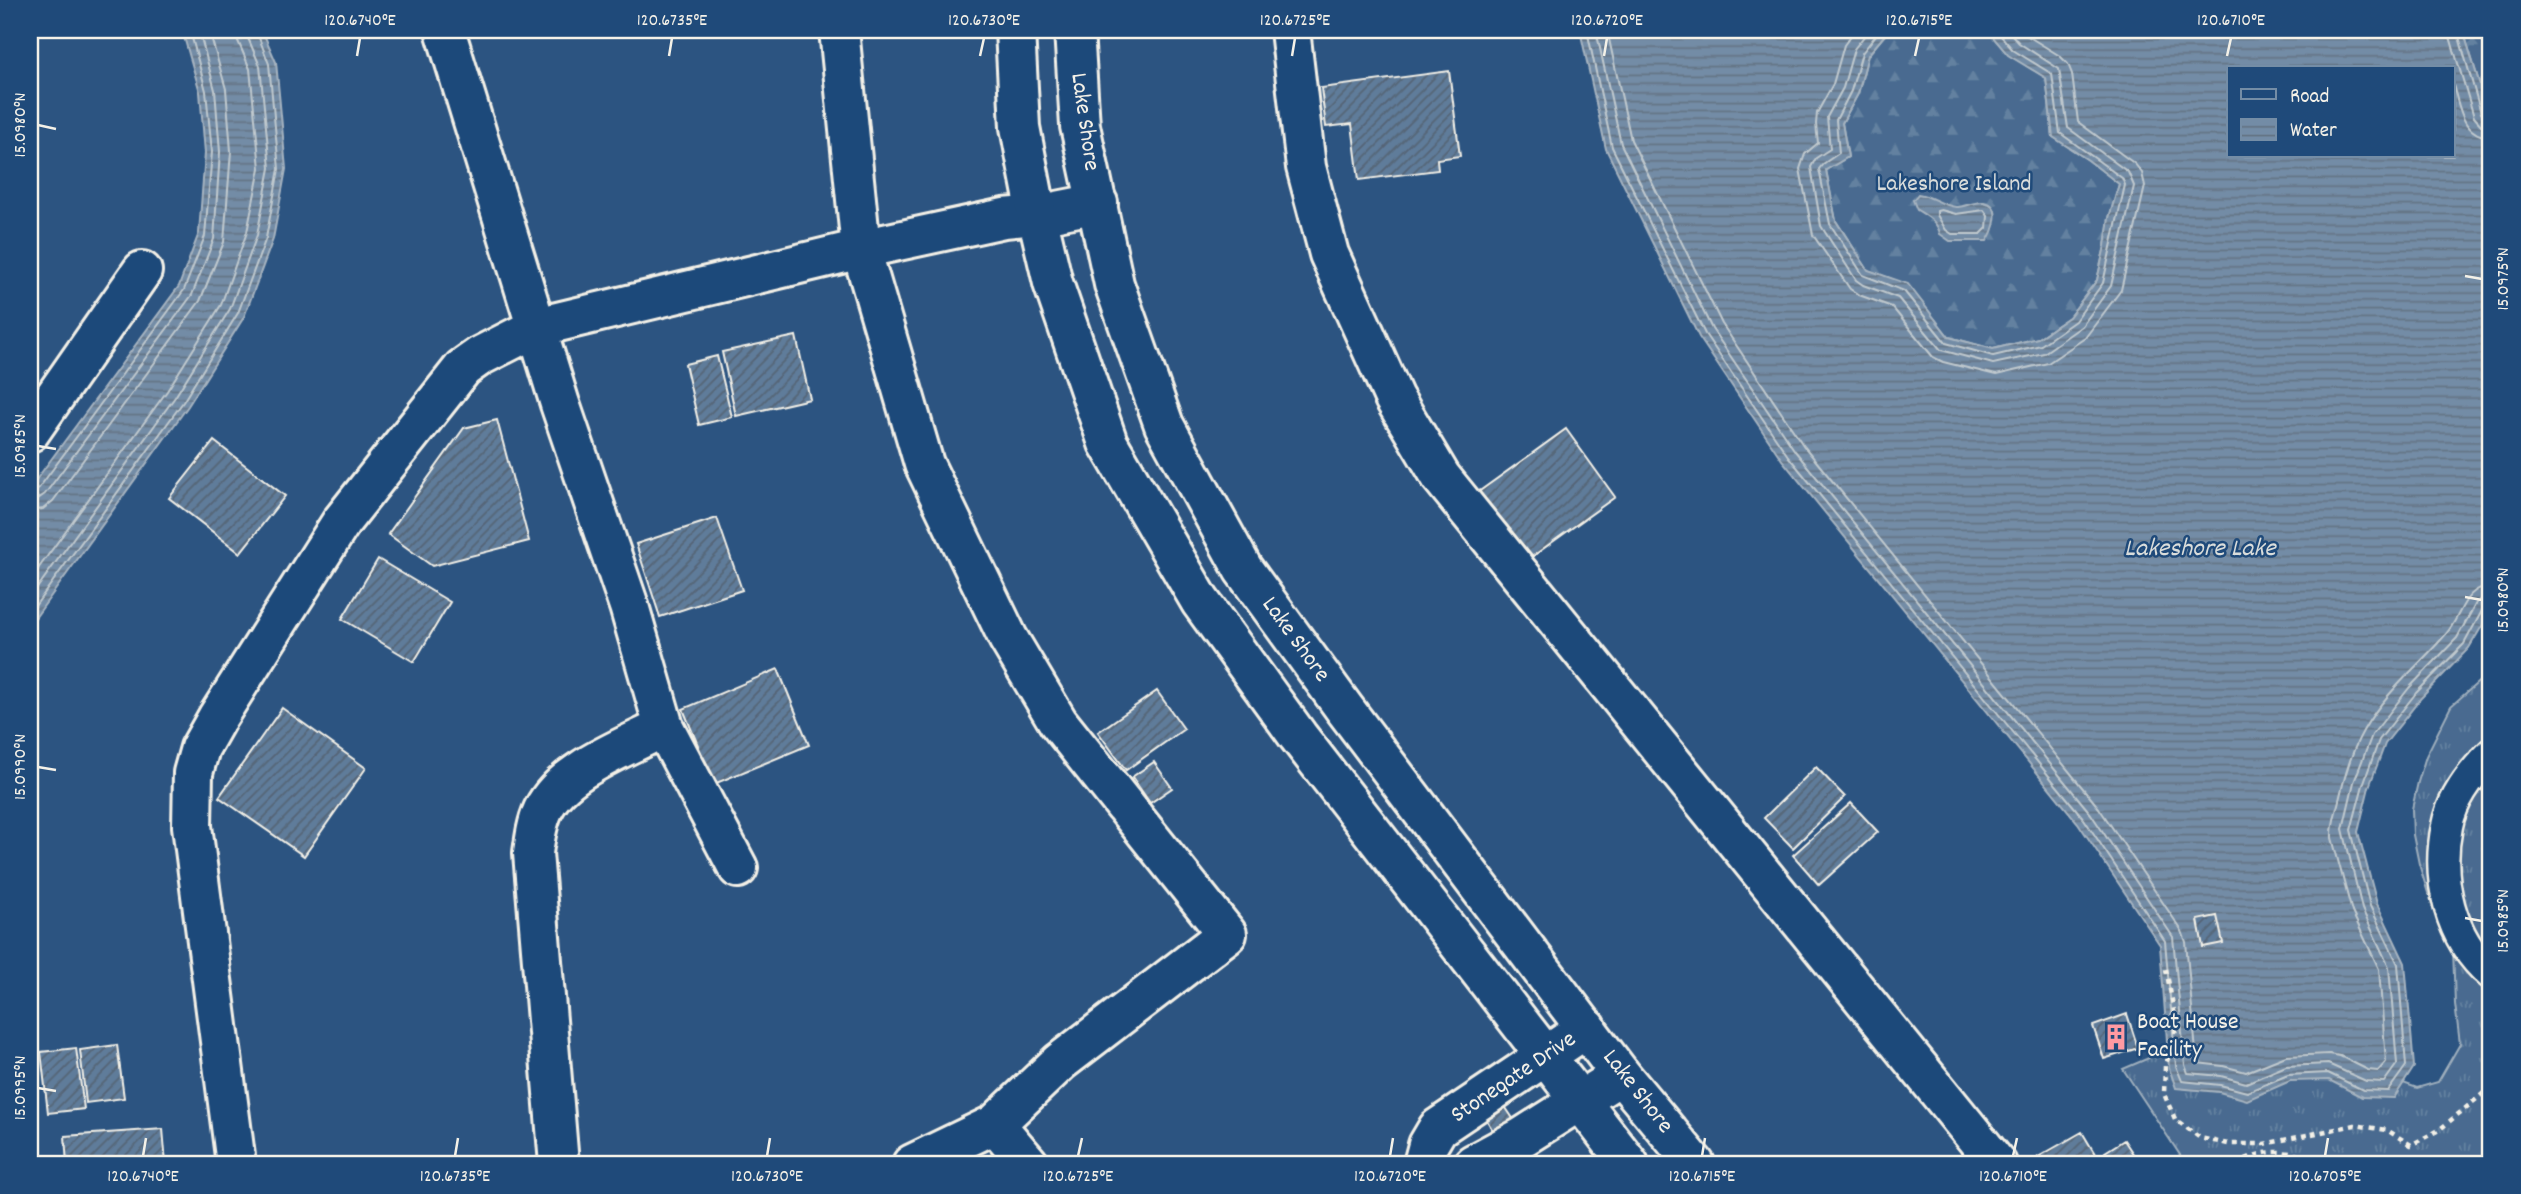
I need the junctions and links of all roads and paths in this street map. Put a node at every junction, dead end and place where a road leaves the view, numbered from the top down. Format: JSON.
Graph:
{"nodes":[{"id":1,"x":445,"y":30,"type":"edge"},
{"id":2,"x":839,"y":30,"type":"edge"},
{"id":3,"x":1015,"y":30,"type":"edge"},
{"id":4,"x":1073,"y":30,"type":"edge"},
{"id":5,"x":1290,"y":30,"type":"edge"},
{"id":6,"x":1097,"y":203,"type":"junction"},
{"id":7,"x":1037,"y":215,"type":"junction"},
{"id":8,"x":861,"y":248,"type":"junction"},
{"id":9,"x":142,"y":271,"type":"dead end"},
{"id":10,"x":537,"y":327,"type":"junction"},
{"id":11,"x":30,"y":432,"type":"edge"},
{"id":12,"x":664,"y":727,"type":"junction"},
{"id":13,"x":2491,"y":754,"type":"edge"},
{"id":14,"x":738,"y":868,"type":"dead end"},
{"id":15,"x":2166,"y":969,"type":"dead end"},
{"id":16,"x":2491,"y":974,"type":"edge"},
{"id":17,"x":1587,"y":1028,"type":"junction"},
{"id":18,"x":1533,"y":1065,"type":"junction"},
{"id":19,"x":1621,"y":1074,"type":"junction"},
{"id":20,"x":2491,"y":1087,"type":"edge"},
{"id":21,"x":1565,"y":1111,"type":"junction"},
{"id":22,"x":995,"y":1124,"type":"junction"},
{"id":23,"x":236,"y":1164,"type":"edge"},
{"id":24,"x":559,"y":1164,"type":"edge"},
{"id":25,"x":912,"y":1164,"type":"edge"},
{"id":26,"x":1029,"y":1164,"type":"edge"},
{"id":27,"x":1423,"y":1164,"type":"edge"},
{"id":28,"x":1473,"y":1164,"type":"edge"},
{"id":29,"x":1629,"y":1164,"type":"edge"},
{"id":30,"x":1695,"y":1164,"type":"edge"},
{"id":31,"x":1997,"y":1164,"type":"edge"},
{"id":32,"x":2237,"y":1164,"type":"edge"},
{"id":33,"x":2315,"y":1164,"type":"edge"}],
"edges":[{"from":1,"to":10,"type":"street"},
{"from":2,"to":8,"type":"street"},
{"from":3,"to":7,"type":"street","name":"Lake Shore"},
{"from":4,"to":6,"type":"street","name":"Lake Shore"},
{"from":5,"to":31,"type":"street"},
{"from":6,"to":7,"type":"street"},
{"from":6,"to":17,"type":"street","name":"Lake Shore"},
{"from":7,"to":8,"type":"street"},
{"from":7,"to":18,"type":"street","name":"Lake Shore"},
{"from":8,"to":10,"type":"street"},
{"from":8,"to":22,"type":"street"},
{"from":9,"to":11,"type":"street"},
{"from":10,"to":12,"type":"street"},
{"from":10,"to":23,"type":"street"},
{"from":12,"to":14,"type":"street"},
{"from":12,"to":24,"type":"street"},
{"from":13,"to":16,"type":"street"},
{"from":15,"to":20,"type":"path"},
{"from":17,"to":18,"type":"street","name":"Stonegate Drive"},
{"from":17,"to":19,"type":"street","name":"Lake Shore"},
{"from":18,"to":21,"type":"street","name":"Lake Shore"},
{"from":18,"to":27,"type":"street","name":"Stonegate Drive"},
{"from":19,"to":21,"type":"street","name":"Stonegate Drive"},
{"from":19,"to":30,"type":"street","name":"Lake Shore"},
{"from":21,"to":28,"type":"street","name":"Stonegate Drive"},
{"from":21,"to":29,"type":"street","name":"Lake Shore"},
{"from":22,"to":25,"type":"street"},
{"from":22,"to":26,"type":"street"},
{"from":32,"to":33,"type":"path"}]}
